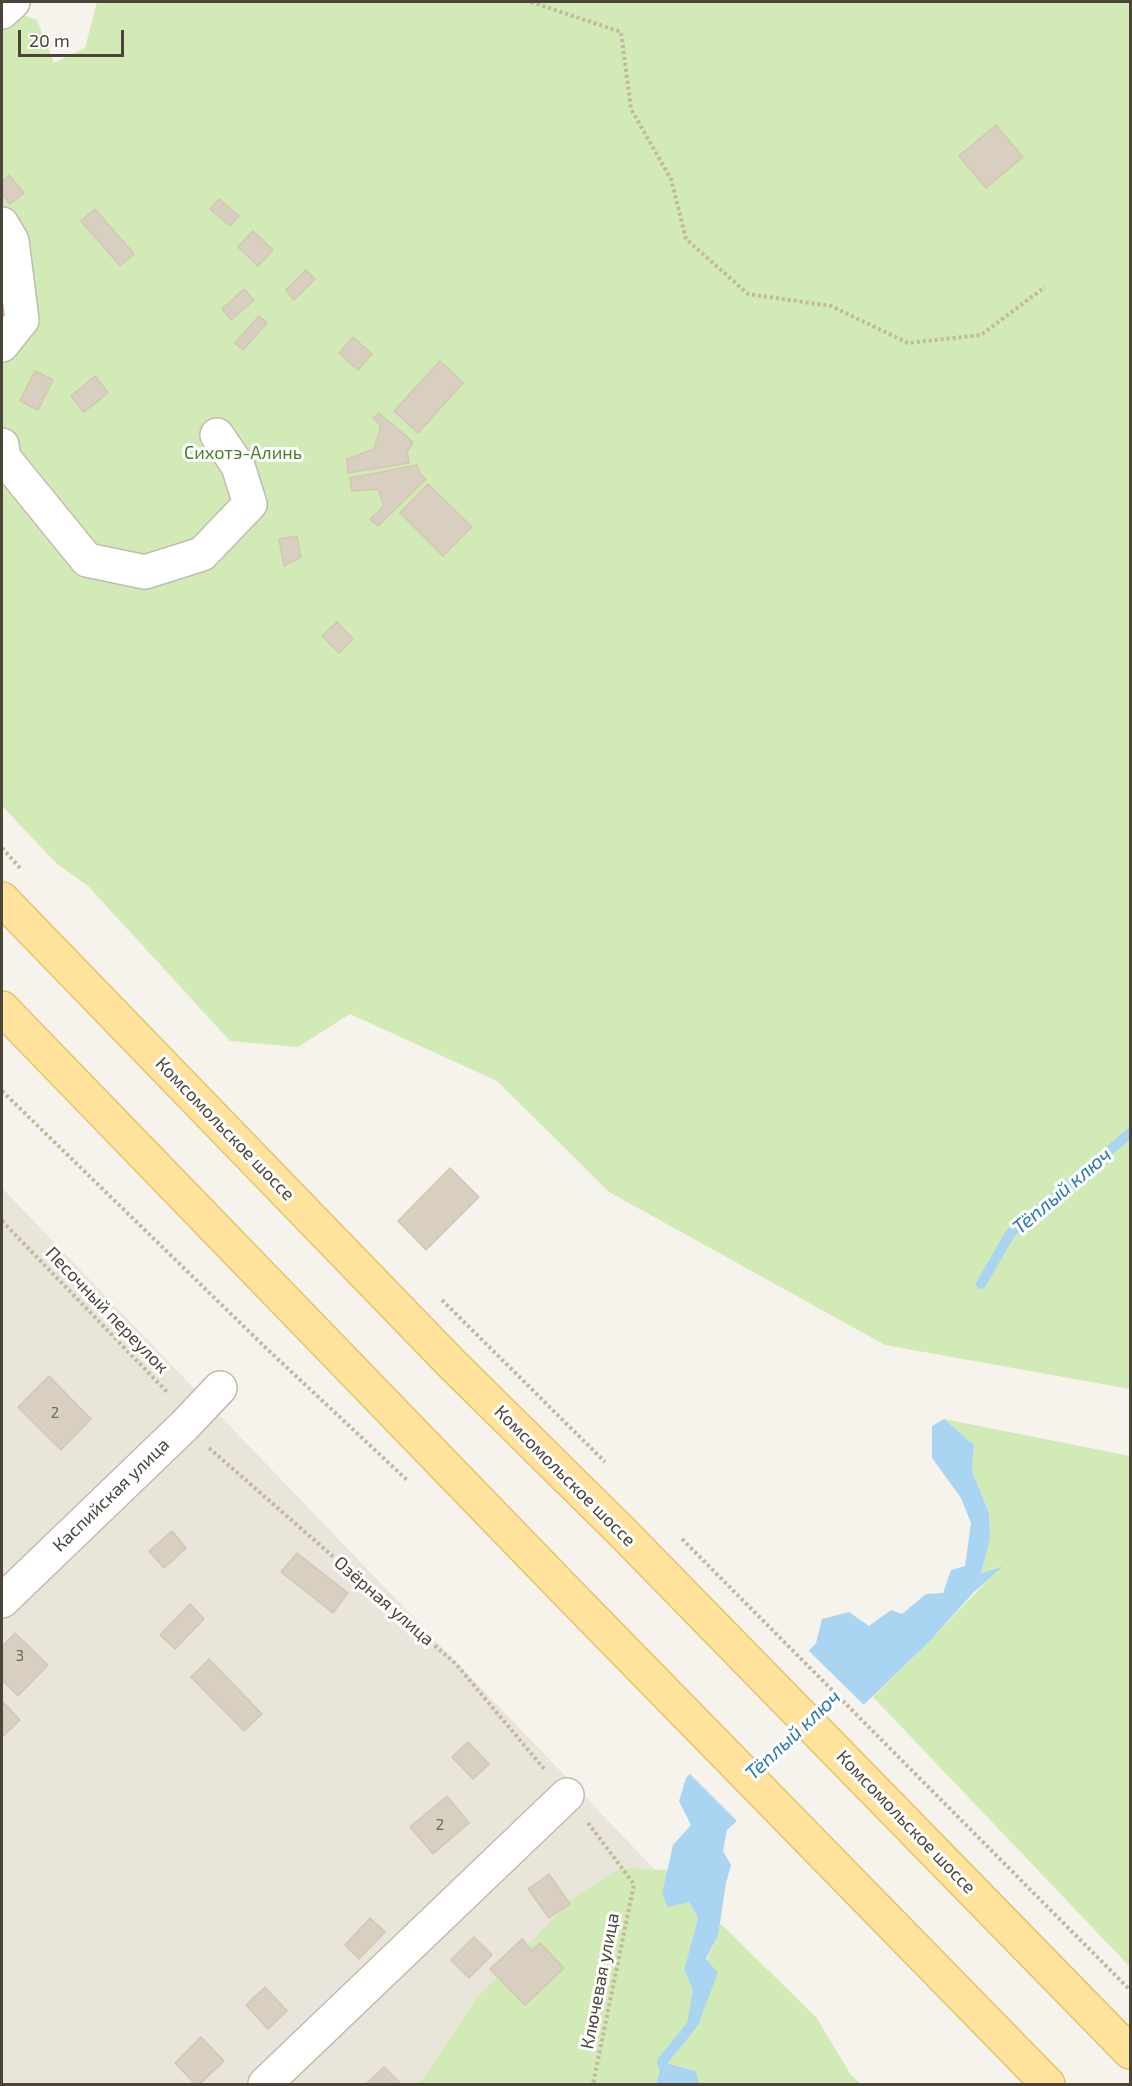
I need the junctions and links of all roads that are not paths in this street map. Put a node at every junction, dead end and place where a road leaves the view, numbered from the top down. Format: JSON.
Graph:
{"nodes":[{"id":1,"x":13,"y":2,"type":"edge"},
{"id":2,"x":2,"y":12,"type":"edge"},
{"id":3,"x":2,"y":224,"type":"edge"},
{"id":4,"x":2,"y":345,"type":"edge"},
{"id":5,"x":217,"y":435,"type":"dead end"},
{"id":6,"x":2,"y":445,"type":"edge"},
{"id":7,"x":2,"y":899,"type":"edge"},
{"id":8,"x":2,"y":1008,"type":"edge"},
{"id":9,"x":220,"y":1388,"type":"dead end"},
{"id":10,"x":2,"y":1601,"type":"edge"},
{"id":11,"x":567,"y":1795,"type":"road end"},
{"id":12,"x":1131,"y":2052,"type":"edge"},
{"id":13,"x":265,"y":2085,"type":"edge"},
{"id":14,"x":1048,"y":2085,"type":"edge"}],
"edges":[{"from":1,"to":2,"type":"street"},
{"from":3,"to":4,"type":"street"},
{"from":5,"to":6,"type":"street"},
{"from":7,"to":12,"type":"main road","name":"Комсомольское шоссе"},
{"from":8,"to":14,"type":"main road"},
{"from":9,"to":10,"type":"street","name":"Каспийская улица"},
{"from":11,"to":13,"type":"street"}]}
